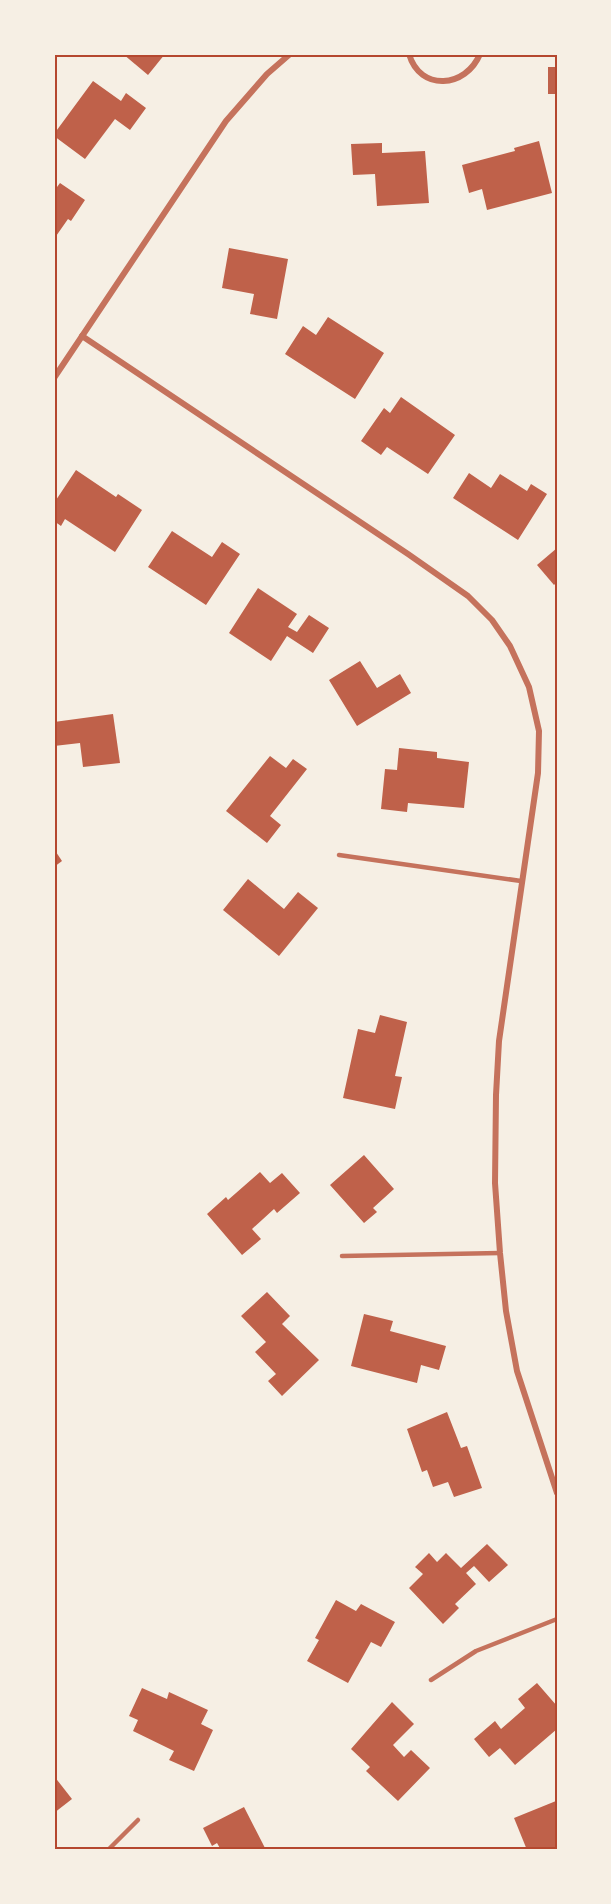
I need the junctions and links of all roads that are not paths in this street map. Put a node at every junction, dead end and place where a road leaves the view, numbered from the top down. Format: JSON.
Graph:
{"nodes":[{"id":1,"x":290,"y":54,"type":"edge"},
{"id":2,"x":409,"y":54,"type":"edge"},
{"id":3,"x":480,"y":54,"type":"edge"},
{"id":4,"x":82,"y":336,"type":"junction"},
{"id":5,"x":54,"y":378,"type":"edge"},
{"id":6,"x":339,"y":855,"type":"dead end"},
{"id":7,"x":521,"y":881,"type":"junction"},
{"id":8,"x":500,"y":1253,"type":"junction"},
{"id":9,"x":342,"y":1256,"type":"dead end"},
{"id":10,"x":557,"y":1493,"type":"edge"},
{"id":11,"x":557,"y":1619,"type":"edge"},
{"id":12,"x":431,"y":1680,"type":"dead end"},
{"id":13,"x":138,"y":1820,"type":"dead end"},
{"id":14,"x":108,"y":1850,"type":"edge"}],
"edges":[{"from":1,"to":4,"type":"street"},
{"from":2,"to":3,"type":"street"},
{"from":4,"to":5,"type":"street"},
{"from":4,"to":7,"type":"street"},
{"from":6,"to":7,"type":"lane"},
{"from":7,"to":8,"type":"street"},
{"from":8,"to":9,"type":"lane"},
{"from":8,"to":10,"type":"street"},
{"from":11,"to":12,"type":"lane"},
{"from":13,"to":14,"type":"lane"}]}
